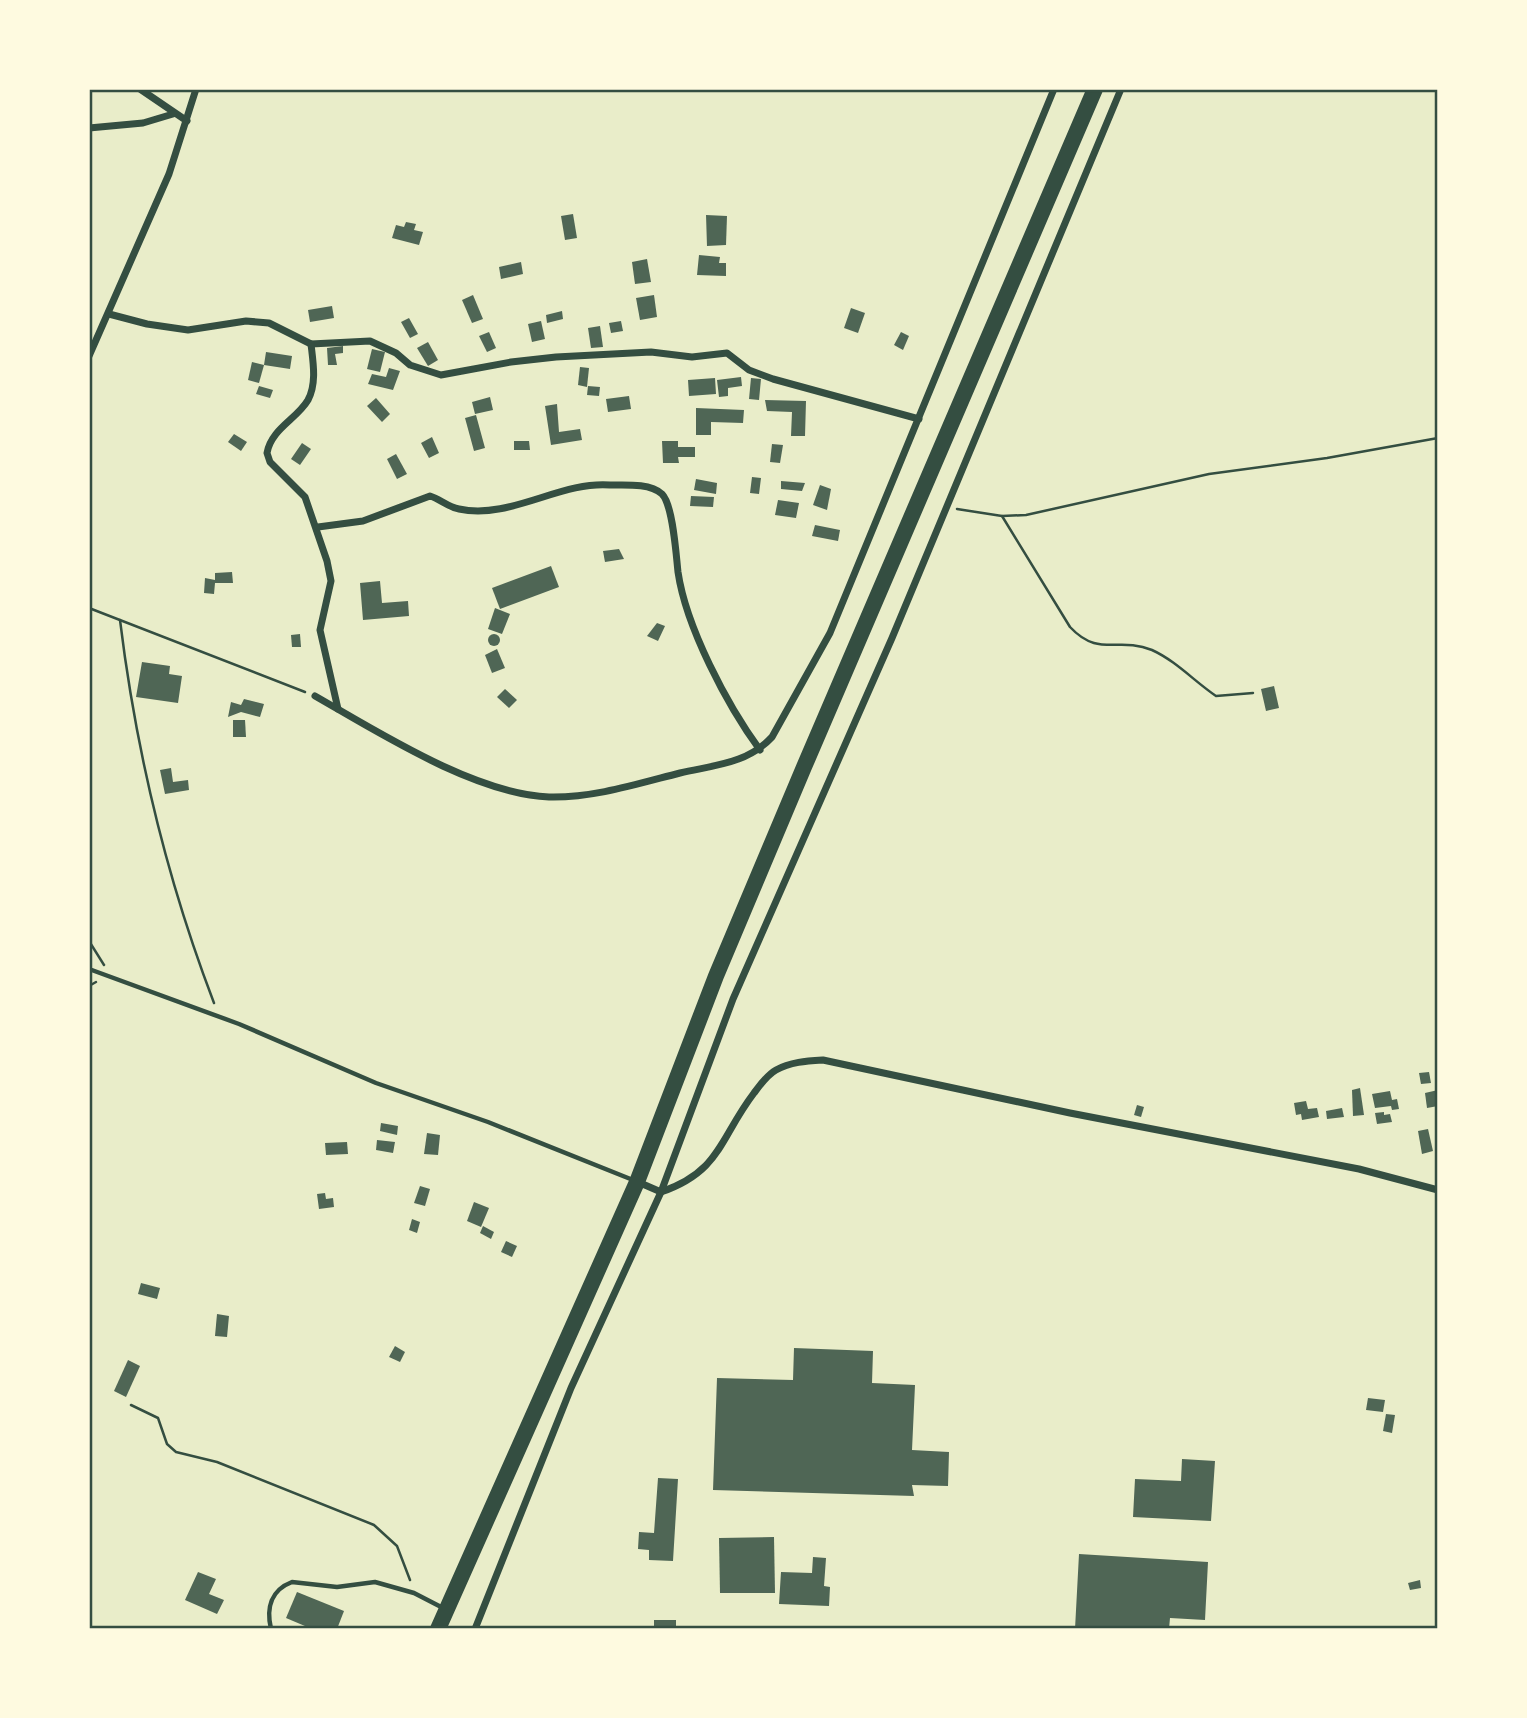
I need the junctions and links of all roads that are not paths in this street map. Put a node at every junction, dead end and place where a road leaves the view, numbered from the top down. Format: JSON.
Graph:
{"nodes":[{"id":1,"x":140,"y":89,"type":"edge"},
{"id":2,"x":195,"y":89,"type":"edge"},
{"id":3,"x":1054,"y":89,"type":"edge"},
{"id":4,"x":1095,"y":89,"type":"edge"},
{"id":5,"x":1121,"y":89,"type":"edge"},
{"id":6,"x":173,"y":114,"type":"junction"},
{"id":7,"x":187,"y":121,"type":"junction"},
{"id":8,"x":89,"y":128,"type":"edge"},
{"id":9,"x":109,"y":314,"type":"junction"},
{"id":10,"x":311,"y":344,"type":"junction"},
{"id":11,"x":89,"y":356,"type":"edge"},
{"id":12,"x":919,"y":419,"type":"junction"},
{"id":13,"x":318,"y":527,"type":"junction"},
{"id":14,"x":315,"y":696,"type":"road end"},
{"id":15,"x":338,"y":709,"type":"junction"},
{"id":16,"x":760,"y":750,"type":"junction"},
{"id":17,"x":89,"y":969,"type":"edge"},
{"id":18,"x":637,"y":1182,"type":"junction"},
{"id":19,"x":1438,"y":1190,"type":"edge"},
{"id":20,"x":661,"y":1192,"type":"junction"},
{"id":21,"x":446,"y":1610,"type":"junction"},
{"id":22,"x":271,"y":1629,"type":"edge"},
{"id":23,"x":438,"y":1629,"type":"edge"},
{"id":24,"x":475,"y":1629,"type":"edge"}],
"edges":[{"from":1,"to":6,"type":"street"},
{"from":2,"to":7,"type":"street"},
{"from":3,"to":12,"type":"street"},
{"from":4,"to":18,"type":"highway"},
{"from":5,"to":20,"type":"street"},
{"from":6,"to":7,"type":"street"},
{"from":6,"to":8,"type":"street"},
{"from":7,"to":9,"type":"street"},
{"from":9,"to":10,"type":"street"},
{"from":9,"to":11,"type":"street"},
{"from":10,"to":12,"type":"street"},
{"from":10,"to":13,"type":"street"},
{"from":12,"to":16,"type":"street"},
{"from":13,"to":15,"type":"street"},
{"from":13,"to":16,"type":"street"},
{"from":14,"to":15,"type":"street"},
{"from":15,"to":16,"type":"street"},
{"from":17,"to":18,"type":"lane"},
{"from":18,"to":20,"type":"street"},
{"from":18,"to":21,"type":"highway"},
{"from":19,"to":20,"type":"street"},
{"from":20,"to":24,"type":"street"},
{"from":21,"to":22,"type":"lane"},
{"from":21,"to":23,"type":"highway"}]}
